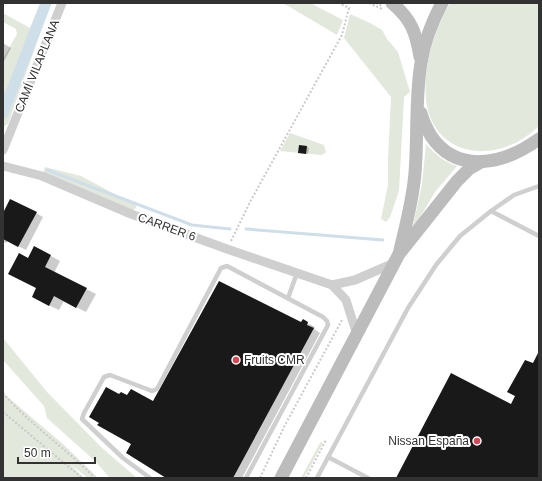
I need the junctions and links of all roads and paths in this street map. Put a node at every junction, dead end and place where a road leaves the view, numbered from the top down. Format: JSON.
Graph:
{"nodes":[{"id":1,"x":62,"y":3,"type":"edge"},
{"id":2,"x":339,"y":3,"type":"edge"},
{"id":3,"x":369,"y":3,"type":"edge"},
{"id":4,"x":442,"y":3,"type":"edge"},
{"id":5,"x":387,"y":6,"type":"edge"},
{"id":6,"x":421,"y":63,"type":"junction"},
{"id":7,"x":418,"y":104,"type":"junction"},
{"id":8,"x":539,"y":139,"type":"edge"},
{"id":9,"x":539,"y":148,"type":"edge"},
{"id":10,"x":3,"y":150,"type":"edge"},
{"id":11,"x":519,"y":152,"type":"junction"},
{"id":12,"x":481,"y":162,"type":"junction"},
{"id":13,"x":3,"y":166,"type":"edge"},
{"id":14,"x":539,"y":186,"type":"edge"},
{"id":15,"x":491,"y":211,"type":"junction"},
{"id":16,"x":539,"y":236,"type":"edge"},
{"id":17,"x":227,"y":249,"type":"junction"},
{"id":18,"x":397,"y":259,"type":"junction"},
{"id":19,"x":297,"y":273,"type":"junction"},
{"id":20,"x":332,"y":285,"type":"junction"},
{"id":21,"x":288,"y":298,"type":"junction"},
{"id":22,"x":344,"y":315,"type":"dead end"},
{"id":23,"x":357,"y":335,"type":"junction"},
{"id":24,"x":3,"y":393,"type":"edge"},
{"id":25,"x":3,"y":412,"type":"edge"},
{"id":26,"x":326,"y":440,"type":"dead end"},
{"id":27,"x":328,"y":457,"type":"junction"},
{"id":28,"x":82,"y":478,"type":"edge"},
{"id":29,"x":95,"y":478,"type":"edge"},
{"id":30,"x":150,"y":478,"type":"edge"},
{"id":31,"x":246,"y":478,"type":"edge"},
{"id":32,"x":260,"y":478,"type":"edge"},
{"id":33,"x":281,"y":478,"type":"edge"},
{"id":34,"x":306,"y":478,"type":"edge"},
{"id":35,"x":317,"y":478,"type":"edge"},
{"id":36,"x":368,"y":478,"type":"edge"}],
"edges":[{"from":1,"to":10,"type":"street","name":"CAMÍ VILAPLANA"},
{"from":2,"to":17,"type":"path"},
{"from":3,"to":5,"type":"path"},
{"from":4,"to":6,"type":"main road"},
{"from":5,"to":6,"type":"main road"},
{"from":6,"to":7,"type":"main road"},
{"from":7,"to":12,"type":"main road"},
{"from":7,"to":18,"type":"main road"},
{"from":8,"to":11,"type":"main road"},
{"from":9,"to":11,"type":"main road"},
{"from":11,"to":12,"type":"main road"},
{"from":12,"to":18,"type":"main road"},
{"from":13,"to":17,"type":"street","name":"CARRER 6"},
{"from":14,"to":15,"type":"lane"},
{"from":15,"to":16,"type":"lane"},
{"from":15,"to":27,"type":"lane"},
{"from":17,"to":19,"type":"street","name":"CARRER 6"},
{"from":18,"to":20,"type":"street"},
{"from":18,"to":23,"type":"main road"},
{"from":19,"to":20,"type":"street","name":"CARRER 6"},
{"from":19,"to":21,"type":"lane"},
{"from":20,"to":23,"type":"street","name":"CARRER 6"},
{"from":21,"to":30,"type":"lane"},
{"from":21,"to":31,"type":"lane"},
{"from":22,"to":32,"type":"path"},
{"from":23,"to":33,"type":"main road"},
{"from":24,"to":29,"type":"path"},
{"from":25,"to":28,"type":"path"},
{"from":26,"to":34,"type":"path"},
{"from":27,"to":35,"type":"lane"},
{"from":27,"to":36,"type":"lane"}]}
